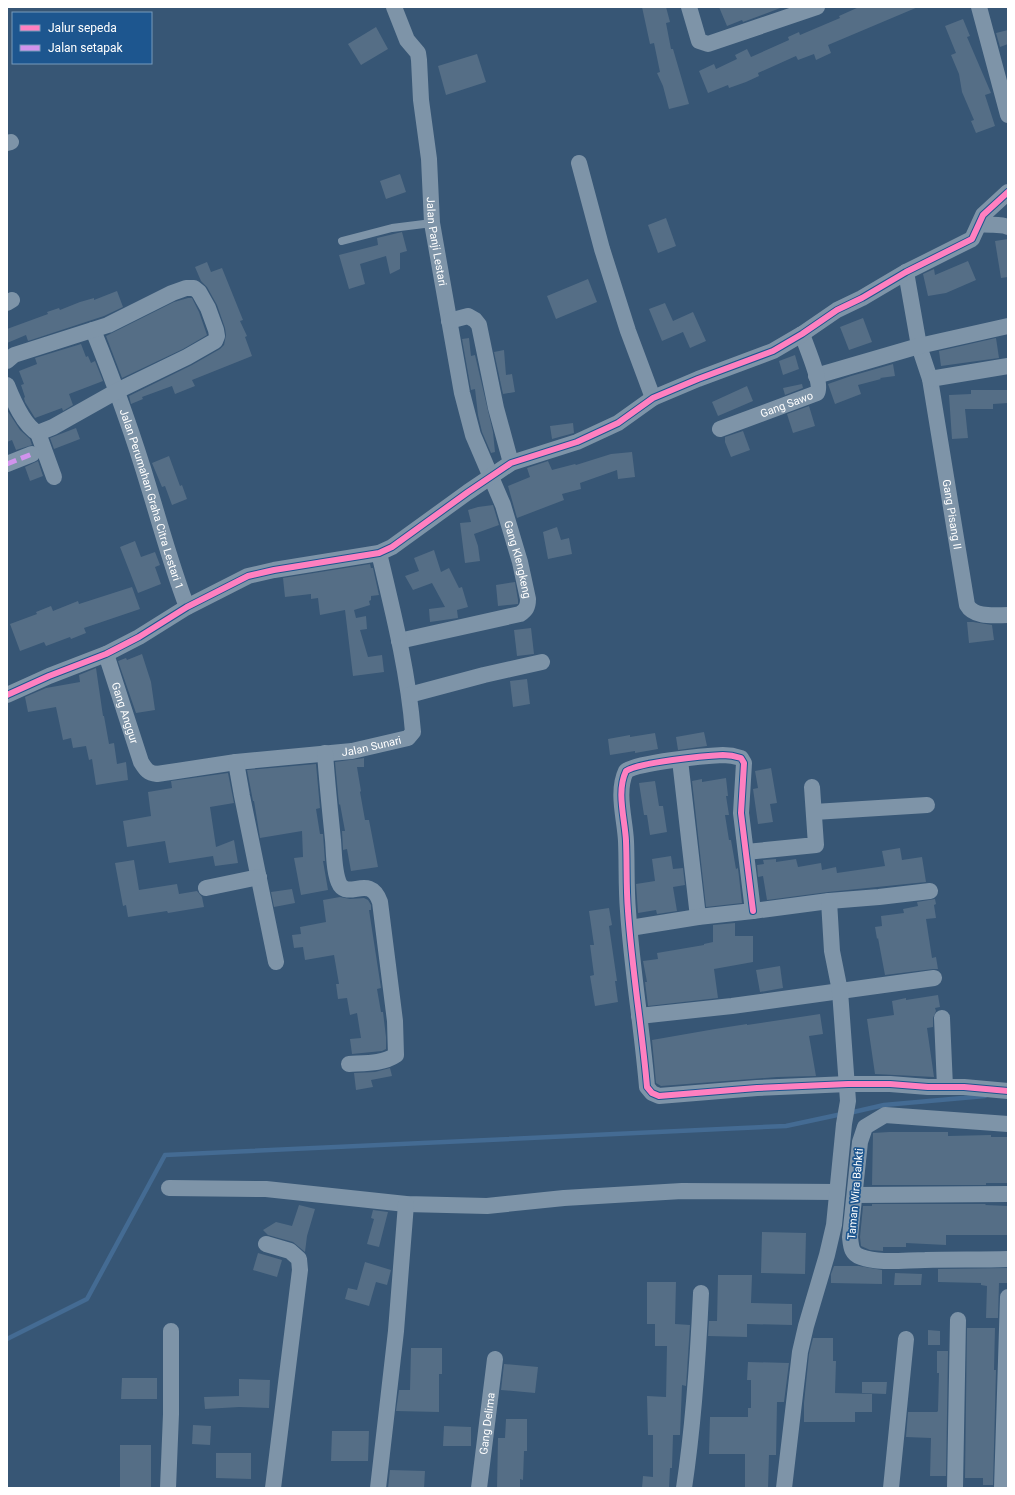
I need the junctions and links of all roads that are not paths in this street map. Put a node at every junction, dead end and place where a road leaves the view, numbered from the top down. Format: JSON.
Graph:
{"nodes":[{"id":1,"x":394,"y":7,"type":"edge"},
{"id":2,"x":689,"y":7,"type":"edge"},
{"id":3,"x":816,"y":7,"type":"edge"},
{"id":4,"x":979,"y":7,"type":"edge"},
{"id":5,"x":1008,"y":115,"type":"edge"},
{"id":6,"x":579,"y":163,"type":"dead end"},
{"id":7,"x":1008,"y":192,"type":"edge"},
{"id":8,"x":982,"y":220,"type":"junction"},
{"id":9,"x":432,"y":222,"type":"junction"},
{"id":10,"x":1008,"y":227,"type":"edge"},
{"id":11,"x":342,"y":241,"type":"dead end"},
{"id":12,"x":906,"y":272,"type":"junction"},
{"id":13,"x":449,"y":321,"type":"junction"},
{"id":14,"x":1008,"y":326,"type":"edge"},
{"id":15,"x":93,"y":330,"type":"junction"},
{"id":16,"x":802,"y":334,"type":"junction"},
{"id":17,"x":919,"y":346,"type":"junction"},
{"id":18,"x":8,"y":357,"type":"edge"},
{"id":19,"x":1008,"y":366,"type":"edge"},
{"id":20,"x":816,"y":376,"type":"junction"},
{"id":21,"x":930,"y":379,"type":"junction"},
{"id":22,"x":7,"y":385,"type":"edge"},
{"id":23,"x":117,"y":391,"type":"junction"},
{"id":24,"x":653,"y":398,"type":"junction"},
{"id":25,"x":720,"y":429,"type":"dead end"},
{"id":26,"x":38,"y":433,"type":"junction"},
{"id":27,"x":32,"y":454,"type":"dead end"},
{"id":28,"x":511,"y":463,"type":"junction"},
{"id":29,"x":7,"y":464,"type":"edge"},
{"id":30,"x":54,"y":477,"type":"dead end"},
{"id":31,"x":491,"y":477,"type":"junction"},
{"id":32,"x":380,"y":553,"type":"junction"},
{"id":33,"x":186,"y":606,"type":"junction"},
{"id":34,"x":1008,"y":615,"type":"edge"},
{"id":35,"x":399,"y":641,"type":"junction"},
{"id":36,"x":106,"y":654,"type":"junction"},
{"id":37,"x":542,"y":662,"type":"dead end"},
{"id":38,"x":409,"y":695,"type":"junction"},
{"id":39,"x":7,"y":696,"type":"edge"},
{"id":40,"x":325,"y":753,"type":"junction"},
{"id":41,"x":680,"y":760,"type":"junction"},
{"id":42,"x":236,"y":762,"type":"junction"},
{"id":43,"x":146,"y":771,"type":"joint"},
{"id":44,"x":812,"y":787,"type":"dead end"},
{"id":45,"x":927,"y":805,"type":"dead end"},
{"id":46,"x":814,"y":812,"type":"junction"},
{"id":47,"x":746,"y":852,"type":"junction"},
{"id":48,"x":259,"y":877,"type":"junction"},
{"id":49,"x":206,"y":888,"type":"dead end"},
{"id":50,"x":930,"y":891,"type":"dead end"},
{"id":51,"x":829,"y":901,"type":"junction"},
{"id":52,"x":752,"y":911,"type":"junction"},
{"id":53,"x":698,"y":917,"type":"junction"},
{"id":54,"x":630,"y":928,"type":"junction"},
{"id":55,"x":276,"y":962,"type":"dead end"},
{"id":56,"x":934,"y":978,"type":"dead end"},
{"id":57,"x":840,"y":991,"type":"junction"},
{"id":58,"x":639,"y":1016,"type":"junction"},
{"id":59,"x":942,"y":1018,"type":"dead end"},
{"id":60,"x":349,"y":1064,"type":"dead end"},
{"id":61,"x":848,"y":1084,"type":"junction"},
{"id":62,"x":945,"y":1087,"type":"junction"},
{"id":63,"x":1008,"y":1091,"type":"edge"},
{"id":64,"x":1008,"y":1124,"type":"edge"},
{"id":65,"x":169,"y":1188,"type":"dead end"},
{"id":66,"x":837,"y":1192,"type":"junction"},
{"id":67,"x":1008,"y":1194,"type":"edge"},
{"id":68,"x":855,"y":1195,"type":"junction"},
{"id":69,"x":406,"y":1204,"type":"junction"},
{"id":70,"x":266,"y":1244,"type":"dead end"},
{"id":71,"x":1008,"y":1259,"type":"edge"},
{"id":72,"x":701,"y":1293,"type":"dead end"},
{"id":73,"x":1008,"y":1297,"type":"edge"},
{"id":74,"x":958,"y":1320,"type":"dead end"},
{"id":75,"x":171,"y":1331,"type":"dead end"},
{"id":76,"x":906,"y":1339,"type":"dead end"},
{"id":77,"x":495,"y":1359,"type":"dead end"},
{"id":78,"x":168,"y":1488,"type":"edge"},
{"id":79,"x":272,"y":1488,"type":"edge"},
{"id":80,"x":378,"y":1488,"type":"edge"},
{"id":81,"x":479,"y":1488,"type":"edge"},
{"id":82,"x":684,"y":1488,"type":"edge"},
{"id":83,"x":784,"y":1488,"type":"edge"},
{"id":84,"x":891,"y":1488,"type":"edge"},
{"id":85,"x":956,"y":1488,"type":"edge"},
{"id":86,"x":1002,"y":1488,"type":"edge"}],
"edges":[{"from":1,"to":9,"type":"street","name":"Jalan Panji Lestari"},
{"from":2,"to":3,"type":"street"},
{"from":4,"to":5,"type":"street"},
{"from":6,"to":24,"type":"street"},
{"from":7,"to":8,"type":"street"},
{"from":8,"to":10,"type":"street"},
{"from":8,"to":12,"type":"street"},
{"from":9,"to":11,"type":"lane"},
{"from":9,"to":13,"type":"street","name":"Jalan Panji Lestari"},
{"from":12,"to":16,"type":"street"},
{"from":12,"to":17,"type":"street","name":"Gang Pisang II"},
{"from":13,"to":28,"type":"street"},
{"from":13,"to":31,"type":"street","name":"Jalan Panji Lestari"},
{"from":14,"to":17,"type":"street"},
{"from":15,"to":18,"type":"street"},
{"from":15,"to":23,"type":"street","name":"Jalan Perumahan Graha Citra Lestari 1"},
{"from":15,"to":23,"type":"street"},
{"from":16,"to":20,"type":"street","name":"Gang Sawo"},
{"from":16,"to":24,"type":"street"},
{"from":17,"to":20,"type":"street"},
{"from":17,"to":21,"type":"street","name":"Gang Pisang II"},
{"from":19,"to":21,"type":"street"},
{"from":20,"to":25,"type":"street","name":"Gang Sawo"},
{"from":21,"to":34,"type":"street","name":"Gang Pisang II"},
{"from":22,"to":26,"type":"street"},
{"from":23,"to":26,"type":"street"},
{"from":23,"to":33,"type":"street","name":"Jalan Perumahan Graha Citra Lestari 1"},
{"from":24,"to":28,"type":"street"},
{"from":26,"to":30,"type":"street"},
{"from":27,"to":29,"type":"street"},
{"from":28,"to":31,"type":"street"},
{"from":31,"to":32,"type":"street"},
{"from":31,"to":35,"type":"street","name":"Gang Klengkeng"},
{"from":32,"to":33,"type":"street"},
{"from":32,"to":35,"type":"street","name":"Jalan Sunari"},
{"from":33,"to":36,"type":"street"},
{"from":35,"to":38,"type":"street","name":"Jalan Sunari"},
{"from":36,"to":39,"type":"street"},
{"from":36,"to":43,"type":"street","name":"Gang Anggur"},
{"from":37,"to":38,"type":"street"},
{"from":38,"to":40,"type":"street","name":"Jalan Sunari"},
{"from":40,"to":42,"type":"street","name":"Jalan Sunari"},
{"from":40,"to":60,"type":"street"},
{"from":41,"to":47,"type":"street"},
{"from":41,"to":53,"type":"street"},
{"from":41,"to":54,"type":"street"},
{"from":42,"to":43,"type":"street","name":"Jalan Sunari"},
{"from":42,"to":48,"type":"street"},
{"from":44,"to":46,"type":"street"},
{"from":45,"to":46,"type":"street"},
{"from":46,"to":47,"type":"street"},
{"from":47,"to":52,"type":"street"},
{"from":48,"to":49,"type":"street"},
{"from":48,"to":55,"type":"street"},
{"from":50,"to":51,"type":"street"},
{"from":51,"to":52,"type":"street"},
{"from":51,"to":57,"type":"street"},
{"from":52,"to":53,"type":"street"},
{"from":53,"to":54,"type":"street"},
{"from":54,"to":58,"type":"street"},
{"from":56,"to":57,"type":"street"},
{"from":57,"to":58,"type":"street"},
{"from":57,"to":61,"type":"street"},
{"from":58,"to":61,"type":"street"},
{"from":59,"to":62,"type":"street"},
{"from":61,"to":62,"type":"street"},
{"from":61,"to":66,"type":"street"},
{"from":62,"to":63,"type":"street"},
{"from":64,"to":68,"type":"street","name":"Taman Wira Bahkti"},
{"from":65,"to":69,"type":"street"},
{"from":66,"to":69,"type":"street"},
{"from":66,"to":83,"type":"street"},
{"from":67,"to":68,"type":"street"},
{"from":68,"to":71,"type":"street","name":"Taman Wira Bahkti"},
{"from":69,"to":80,"type":"street"},
{"from":70,"to":79,"type":"street"},
{"from":72,"to":82,"type":"street"},
{"from":73,"to":86,"type":"street"},
{"from":74,"to":85,"type":"street"},
{"from":75,"to":78,"type":"street"},
{"from":76,"to":84,"type":"street"},
{"from":77,"to":81,"type":"street","name":"Gang Delima"}]}
